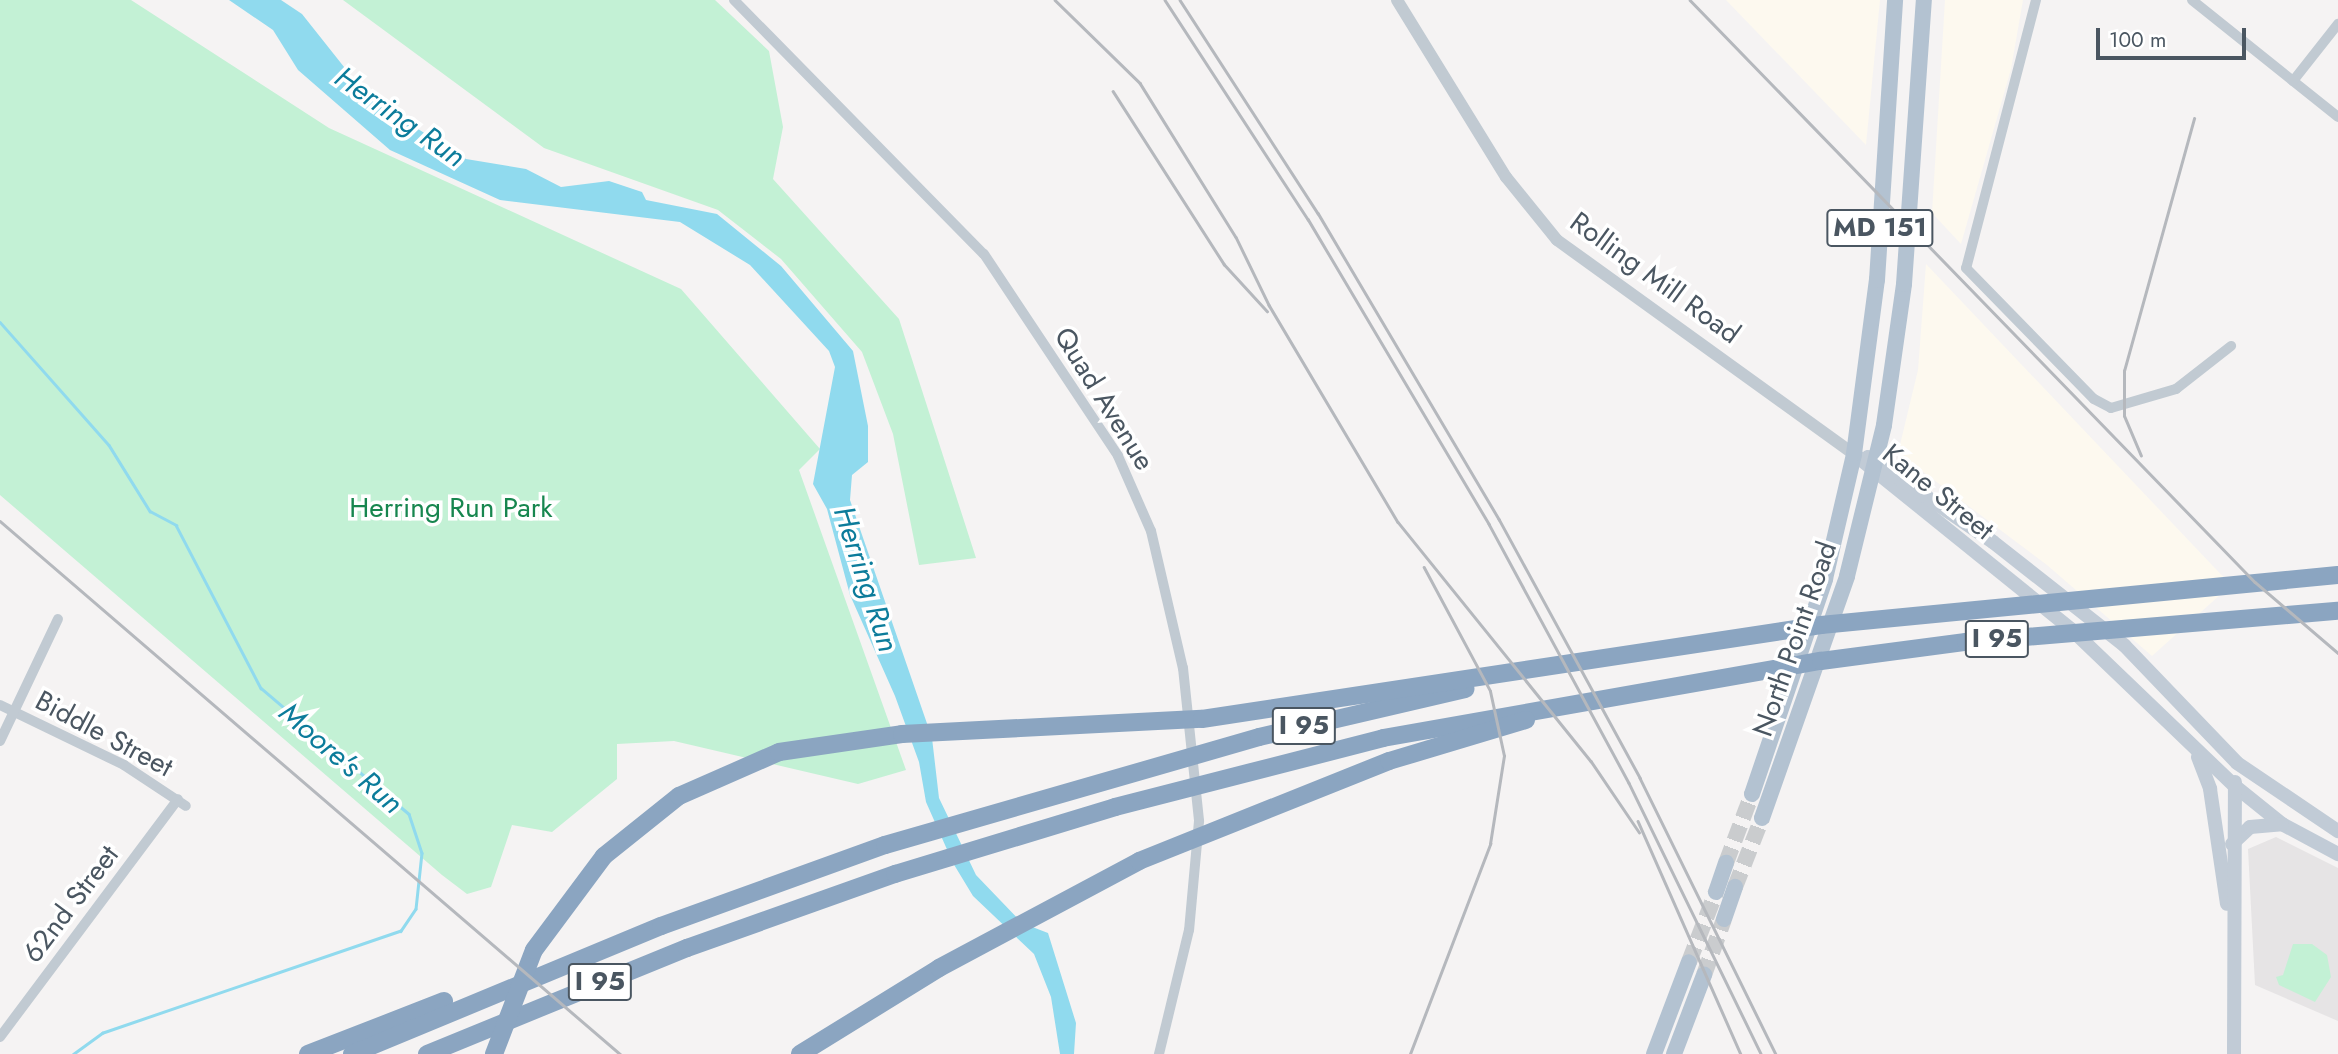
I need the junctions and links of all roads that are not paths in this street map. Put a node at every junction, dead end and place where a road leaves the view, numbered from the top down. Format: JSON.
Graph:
{"nodes":[{"id":1,"x":734,"y":0,"type":"edge"},
{"id":2,"x":1397,"y":0,"type":"edge"},
{"id":3,"x":1895,"y":0,"type":"edge"},
{"id":4,"x":1924,"y":0,"type":"edge"},
{"id":5,"x":2036,"y":0,"type":"edge"},
{"id":6,"x":2192,"y":0,"type":"edge"},
{"id":7,"x":2338,"y":24,"type":"edge"},
{"id":8,"x":2293,"y":81,"type":"junction"},
{"id":9,"x":2338,"y":117,"type":"edge"},
{"id":10,"x":2231,"y":346,"type":"dead end"},
{"id":11,"x":1854,"y":454,"type":"junction"},
{"id":12,"x":1875,"y":467,"type":"junction"},
{"id":13,"x":2330,"y":576,"type":"edge"},
{"id":14,"x":2338,"y":611,"type":"edge"},
{"id":15,"x":1814,"y":612,"type":"junction"},
{"id":16,"x":1832,"y":618,"type":"junction"},
{"id":17,"x":58,"y":619,"type":"dead end"},
{"id":18,"x":1729,"y":639,"type":"junction"},
{"id":19,"x":1658,"y":686,"type":"junction"},
{"id":20,"x":0,"y":705,"type":"edge"},
{"id":21,"x":14,"y":712,"type":"junction"},
{"id":22,"x":0,"y":741,"type":"edge"},
{"id":23,"x":2190,"y":744,"type":"junction"},
{"id":24,"x":2231,"y":757,"type":"junction"},
{"id":25,"x":2259,"y":780,"type":"junction"},
{"id":26,"x":2236,"y":787,"type":"junction"},
{"id":27,"x":1752,"y":794,"type":"tunnel mouth"},
{"id":28,"x":182,"y":802,"type":"joint"},
{"id":29,"x":1762,"y":818,"type":"tunnel mouth"},
{"id":30,"x":2215,"y":824,"type":"junction"},
{"id":31,"x":2282,"y":824,"type":"junction"},
{"id":32,"x":2338,"y":831,"type":"edge"},
{"id":33,"x":2232,"y":844,"type":"junction"},
{"id":34,"x":2338,"y":854,"type":"edge"},
{"id":35,"x":1726,"y":863,"type":"tunnel mouth"},
{"id":36,"x":1735,"y":887,"type":"tunnel mouth"},
{"id":37,"x":1716,"y":892,"type":"tunnel mouth"},
{"id":38,"x":1724,"y":919,"type":"tunnel mouth"},
{"id":39,"x":2233,"y":934,"type":"junction"},
{"id":40,"x":1689,"y":962,"type":"tunnel mouth"},
{"id":41,"x":1704,"y":975,"type":"tunnel mouth"},
{"id":42,"x":485,"y":991,"type":"junction"},
{"id":43,"x":0,"y":1037,"type":"edge"},
{"id":44,"x":308,"y":1054,"type":"edge"},
{"id":45,"x":352,"y":1054,"type":"edge"},
{"id":46,"x":427,"y":1054,"type":"edge"},
{"id":47,"x":494,"y":1054,"type":"edge"},
{"id":48,"x":800,"y":1054,"type":"edge"},
{"id":49,"x":1159,"y":1054,"type":"edge"},
{"id":50,"x":1654,"y":1054,"type":"edge"},
{"id":51,"x":1674,"y":1054,"type":"edge"},
{"id":52,"x":2234,"y":1054,"type":"edge"}],
"edges":[{"from":1,"to":49,"type":"street","name":"Quad Avenue"},
{"from":2,"to":11,"type":"street","name":"Rolling Mill Road"},
{"from":3,"to":11,"type":"main road","number":"MD 151"},
{"from":4,"to":12,"type":"main road","number":"MD 151"},
{"from":5,"to":10,"type":"street"},
{"from":6,"to":8,"type":"street"},
{"from":7,"to":8,"type":"street"},
{"from":8,"to":9,"type":"street"},
{"from":11,"to":12,"type":"main road","name":"Kane Street"},
{"from":11,"to":15,"type":"main road","name":"North Point Road","number":"MD 151"},
{"from":12,"to":16,"type":"main road","name":"North Point Road","number":"MD 151"},
{"from":12,"to":23,"type":"main road","name":"Kane Street"},
{"from":12,"to":24,"type":"main road","name":"Kane Street"},
{"from":13,"to":18,"type":"highway","number":"I 95"},
{"from":14,"to":19,"type":"highway","number":"I 95"},
{"from":15,"to":16,"type":"main road"},
{"from":15,"to":27,"type":"main road","name":"North Point Road","number":"MD 151"},
{"from":16,"to":29,"type":"main road","name":"North Point Road","number":"MD 151"},
{"from":17,"to":21,"type":"street"},
{"from":18,"to":42,"type":"highway","number":"I 95"},
{"from":18,"to":47,"type":"highway"},
{"from":19,"to":46,"type":"highway","number":"I 95"},
{"from":19,"to":48,"type":"highway"},
{"from":20,"to":21,"type":"street","name":"Biddle Street"},
{"from":21,"to":22,"type":"street"},
{"from":21,"to":28,"type":"street","name":"Biddle Street"},
{"from":23,"to":26,"type":"main road","name":"Kane Street"},
{"from":23,"to":30,"type":"main road"},
{"from":24,"to":25,"type":"main road","name":"Kane Street"},
{"from":24,"to":26,"type":"main road"},
{"from":25,"to":26,"type":"main road"},
{"from":25,"to":32,"type":"main road","name":"Kane Street"},
{"from":26,"to":30,"type":"main road"},
{"from":26,"to":31,"type":"main road","name":"Kane Street"},
{"from":26,"to":33,"type":"main road"},
{"from":28,"to":43,"type":"street","name":"62nd Street"},
{"from":30,"to":39,"type":"main road"},
{"from":31,"to":33,"type":"main road"},
{"from":31,"to":34,"type":"main road","name":"Kane Street"},
{"from":33,"to":39,"type":"main road"},
{"from":35,"to":37,"type":"main road"},
{"from":36,"to":38,"type":"main road"},
{"from":39,"to":52,"type":"main road"},
{"from":40,"to":50,"type":"main road"},
{"from":41,"to":51,"type":"main road"},
{"from":42,"to":44,"type":"highway"},
{"from":42,"to":45,"type":"highway"}]}
